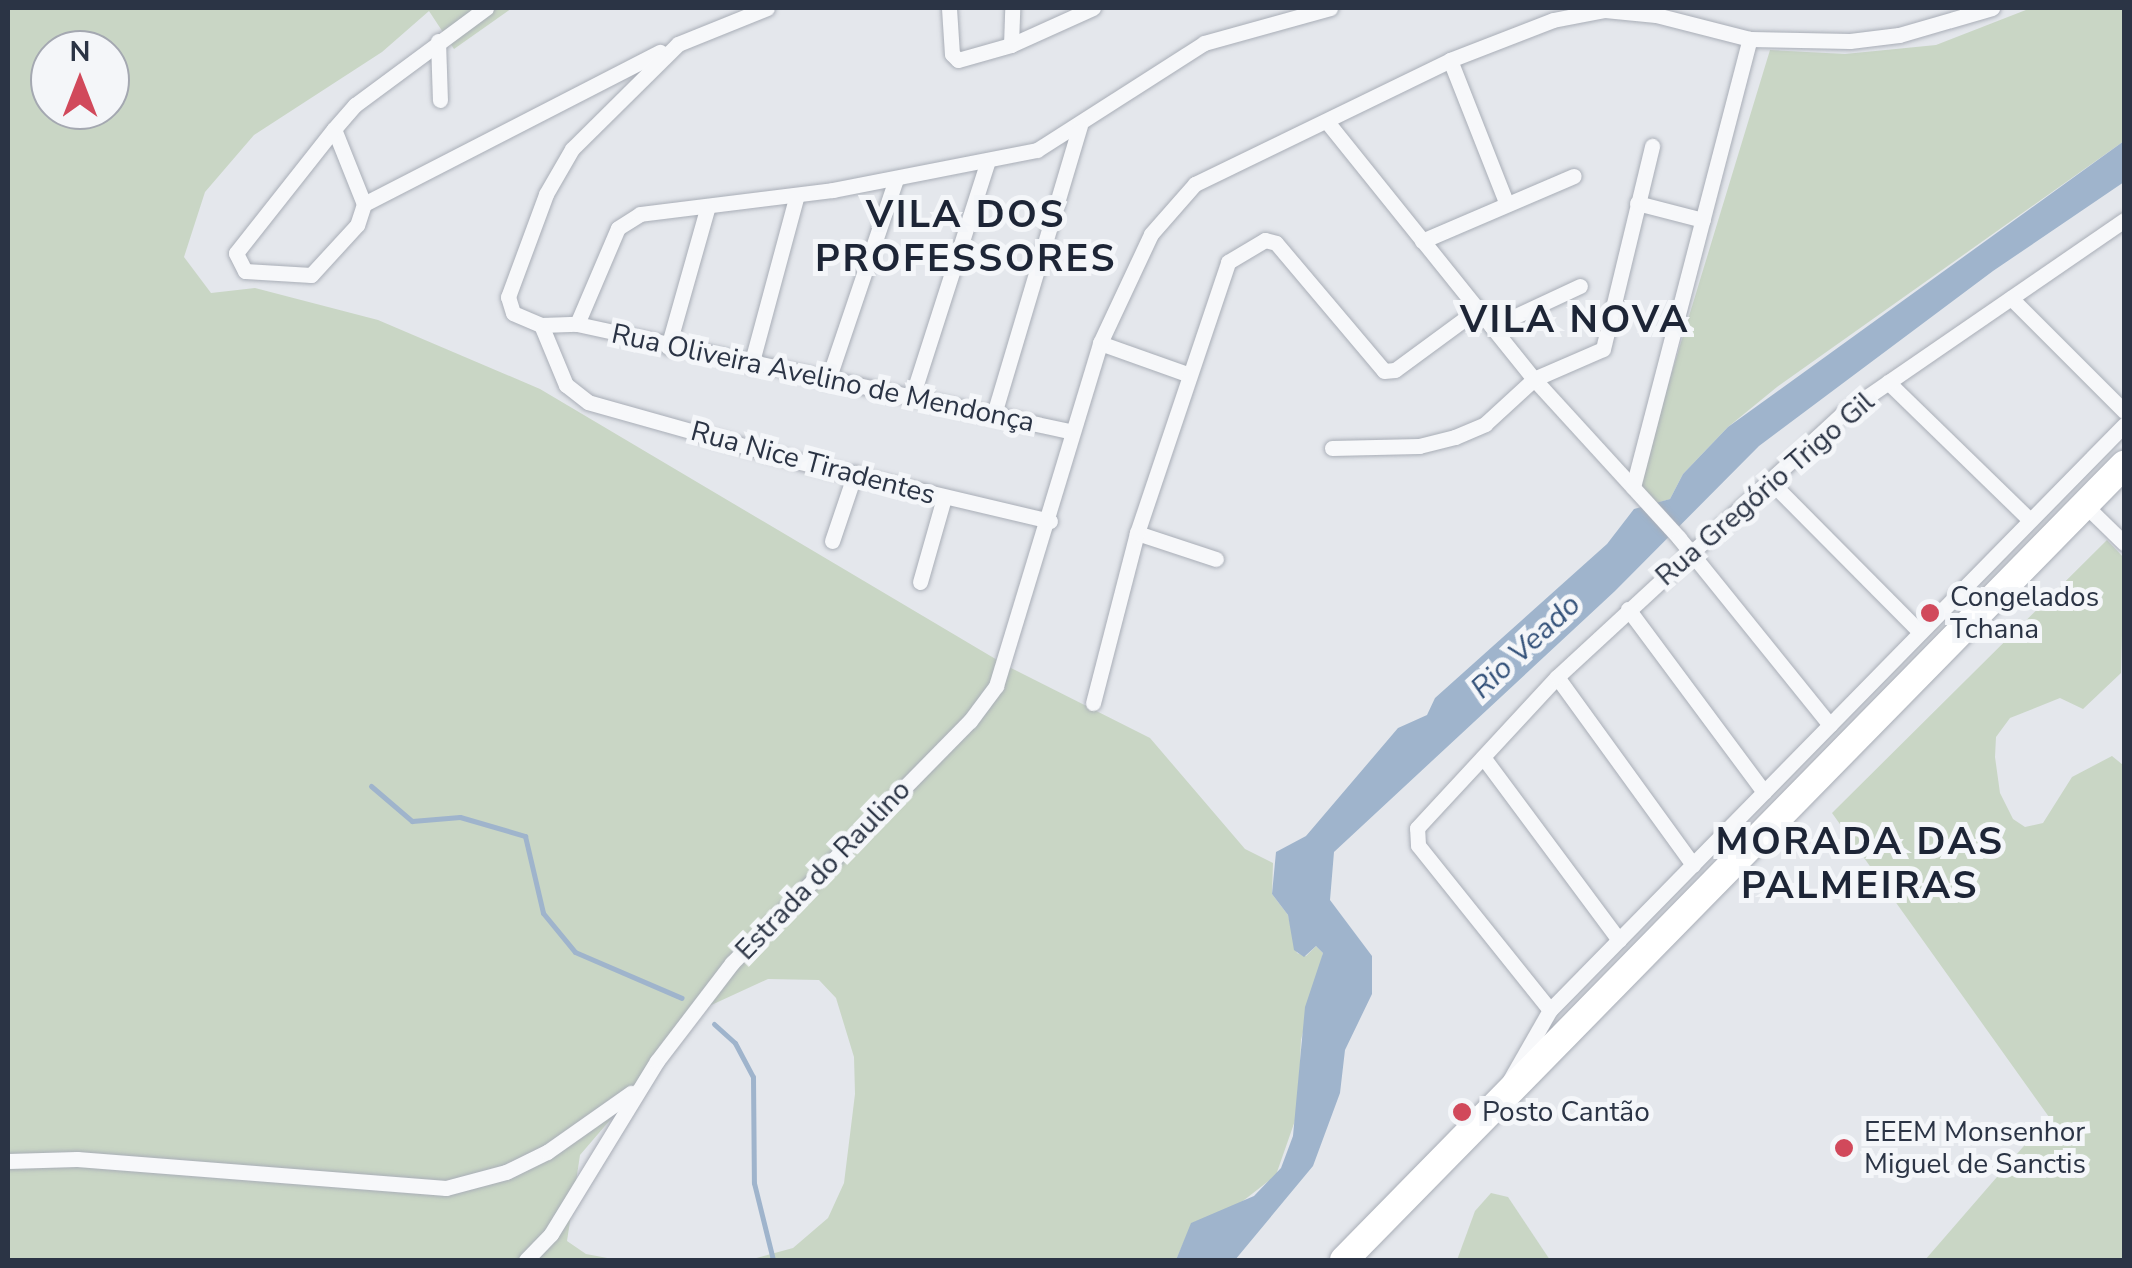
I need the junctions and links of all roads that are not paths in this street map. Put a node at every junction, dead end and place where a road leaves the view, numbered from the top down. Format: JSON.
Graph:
{"nodes":[{"id":1,"x":486,"y":8,"type":"edge"},
{"id":2,"x":767,"y":8,"type":"edge"},
{"id":3,"x":948,"y":8,"type":"edge"},
{"id":4,"x":1012,"y":8,"type":"edge"},
{"id":5,"x":1093,"y":8,"type":"edge"},
{"id":6,"x":1330,"y":8,"type":"edge"},
{"id":7,"x":1992,"y":8,"type":"edge"},
{"id":8,"x":1658,"y":11,"type":"edge"},
{"id":9,"x":1750,"y":39,"type":"junction"},
{"id":10,"x":438,"y":41,"type":"junction"},
{"id":11,"x":678,"y":44,"type":"junction"},
{"id":12,"x":1012,"y":44,"type":"junction"},
{"id":13,"x":1450,"y":60,"type":"junction"},
{"id":14,"x":440,"y":100,"type":"dead end"},
{"id":15,"x":1328,"y":123,"type":"junction"},
{"id":16,"x":1080,"y":126,"type":"junction"},
{"id":17,"x":334,"y":129,"type":"junction"},
{"id":18,"x":1652,"y":146,"type":"dead end"},
{"id":19,"x":987,"y":164,"type":"junction"},
{"id":20,"x":1574,"y":176,"type":"dead end"},
{"id":21,"x":896,"y":180,"type":"junction"},
{"id":22,"x":797,"y":195,"type":"junction"},
{"id":23,"x":1506,"y":202,"type":"junction"},
{"id":24,"x":1637,"y":203,"type":"junction"},
{"id":25,"x":364,"y":204,"type":"junction"},
{"id":26,"x":707,"y":209,"type":"junction"},
{"id":27,"x":1703,"y":220,"type":"junction"},
{"id":28,"x":2124,"y":220,"type":"edge"},
{"id":29,"x":1422,"y":241,"type":"junction"},
{"id":30,"x":1580,"y":286,"type":"dead end"},
{"id":31,"x":2011,"y":298,"type":"junction"},
{"id":32,"x":1478,"y":309,"type":"junction"},
{"id":33,"x":577,"y":324,"type":"junction"},
{"id":34,"x":540,"y":325,"type":"junction"},
{"id":35,"x":1492,"y":327,"type":"junction"},
{"id":36,"x":1100,"y":343,"type":"junction"},
{"id":37,"x":668,"y":347,"type":"junction"},
{"id":38,"x":750,"y":365,"type":"junction"},
{"id":39,"x":1187,"y":374,"type":"junction"},
{"id":40,"x":1534,"y":378,"type":"junction"},
{"id":41,"x":828,"y":380,"type":"junction"},
{"id":42,"x":1888,"y":382,"type":"junction"},
{"id":43,"x":912,"y":398,"type":"junction"},
{"id":44,"x":2124,"y":411,"type":"edge"},
{"id":45,"x":994,"y":414,"type":"junction"},
{"id":46,"x":2124,"y":425,"type":"edge"},
{"id":47,"x":1069,"y":431,"type":"junction"},
{"id":48,"x":1332,"y":448,"type":"dead end"},
{"id":49,"x":2124,"y":465,"type":"edge"},
{"id":50,"x":856,"y":474,"type":"junction"},
{"id":51,"x":1770,"y":480,"type":"junction"},
{"id":52,"x":1633,"y":488,"type":"junction"},
{"id":53,"x":944,"y":498,"type":"junction"},
{"id":54,"x":2084,"y":504,"type":"junction"},
{"id":55,"x":2029,"y":519,"type":"junction"},
{"id":56,"x":1050,"y":521,"type":"junction"},
{"id":57,"x":1136,"y":533,"type":"junction"},
{"id":58,"x":832,"y":541,"type":"dead end"},
{"id":59,"x":2124,"y":543,"type":"edge"},
{"id":60,"x":1692,"y":554,"type":"junction"},
{"id":61,"x":1216,"y":560,"type":"dead end"},
{"id":62,"x":920,"y":582,"type":"dead end"},
{"id":63,"x":1628,"y":609,"type":"junction"},
{"id":64,"x":1920,"y":632,"type":"junction"},
{"id":65,"x":1556,"y":677,"type":"junction"},
{"id":66,"x":1093,"y":703,"type":"dead end"},
{"id":67,"x":1830,"y":725,"type":"junction"},
{"id":68,"x":1482,"y":757,"type":"junction"},
{"id":69,"x":1764,"y":792,"type":"junction"},
{"id":70,"x":1693,"y":865,"type":"junction"},
{"id":71,"x":1620,"y":940,"type":"junction"},
{"id":72,"x":1550,"y":1010,"type":"junction"},
{"id":73,"x":642,"y":1084,"type":"junction"},
{"id":74,"x":1504,"y":1093,"type":"junction"},
{"id":75,"x":8,"y":1161,"type":"edge"},
{"id":76,"x":526,"y":1260,"type":"edge"},
{"id":77,"x":1344,"y":1260,"type":"edge"}],
"edges":[{"from":1,"to":10,"type":"street"},
{"from":2,"to":11,"type":"street"},
{"from":3,"to":12,"type":"street"},
{"from":4,"to":12,"type":"street"},
{"from":5,"to":12,"type":"street"},
{"from":6,"to":16,"type":"street"},
{"from":7,"to":9,"type":"street"},
{"from":8,"to":9,"type":"street"},
{"from":8,"to":13,"type":"street"},
{"from":9,"to":27,"type":"street"},
{"from":10,"to":14,"type":"street"},
{"from":10,"to":17,"type":"street"},
{"from":11,"to":25,"type":"street"},
{"from":11,"to":34,"type":"street"},
{"from":13,"to":15,"type":"street"},
{"from":13,"to":23,"type":"street"},
{"from":15,"to":29,"type":"street"},
{"from":15,"to":36,"type":"street"},
{"from":16,"to":19,"type":"street"},
{"from":16,"to":45,"type":"street"},
{"from":17,"to":25,"type":"street"},
{"from":17,"to":25,"type":"street"},
{"from":18,"to":24,"type":"street"},
{"from":19,"to":21,"type":"street"},
{"from":19,"to":43,"type":"street"},
{"from":20,"to":23,"type":"street"},
{"from":21,"to":22,"type":"street"},
{"from":21,"to":41,"type":"street"},
{"from":22,"to":26,"type":"street"},
{"from":22,"to":38,"type":"street"},
{"from":23,"to":29,"type":"street"},
{"from":24,"to":27,"type":"street"},
{"from":24,"to":40,"type":"street"},
{"from":26,"to":33,"type":"street"},
{"from":26,"to":37,"type":"street"},
{"from":27,"to":52,"type":"street"},
{"from":28,"to":31,"type":"street","name":"Rua Gregório Trigo Gil"},
{"from":29,"to":32,"type":"street"},
{"from":30,"to":35,"type":"street"},
{"from":31,"to":42,"type":"street","name":"Rua Gregório Trigo Gil"},
{"from":31,"to":44,"type":"street"},
{"from":32,"to":35,"type":"street"},
{"from":32,"to":39,"type":"street"},
{"from":33,"to":34,"type":"street","name":"Rua Oliveira Avelino de Mendonça"},
{"from":33,"to":37,"type":"street","name":"Rua Oliveira Avelino de Mendonça"},
{"from":34,"to":50,"type":"street","name":"Rua Nice Tiradentes"},
{"from":35,"to":40,"type":"street"},
{"from":36,"to":39,"type":"street"},
{"from":36,"to":47,"type":"street"},
{"from":37,"to":38,"type":"street","name":"Rua Oliveira Avelino de Mendonça"},
{"from":38,"to":41,"type":"street","name":"Rua Oliveira Avelino de Mendonça"},
{"from":39,"to":57,"type":"street"},
{"from":40,"to":48,"type":"street"},
{"from":40,"to":52,"type":"street"},
{"from":41,"to":43,"type":"street","name":"Rua Oliveira Avelino de Mendonça"},
{"from":42,"to":51,"type":"street","name":"Rua Gregório Trigo Gil"},
{"from":42,"to":55,"type":"street"},
{"from":43,"to":45,"type":"street","name":"Rua Oliveira Avelino de Mendonça"},
{"from":45,"to":47,"type":"street","name":"Rua Oliveira Avelino de Mendonça"},
{"from":46,"to":55,"type":"street"},
{"from":47,"to":56,"type":"street"},
{"from":49,"to":54,"type":"highway"},
{"from":50,"to":53,"type":"street","name":"Rua Nice Tiradentes"},
{"from":50,"to":58,"type":"street"},
{"from":51,"to":60,"type":"street","name":"Rua Gregório Trigo Gil"},
{"from":51,"to":64,"type":"street"},
{"from":52,"to":60,"type":"street"},
{"from":53,"to":56,"type":"street","name":"Rua Nice Tiradentes"},
{"from":53,"to":62,"type":"street"},
{"from":54,"to":59,"type":"street"},
{"from":54,"to":74,"type":"highway"},
{"from":55,"to":64,"type":"street"},
{"from":56,"to":73,"type":"street","name":"Estrada do Raulino"},
{"from":57,"to":61,"type":"street"},
{"from":57,"to":66,"type":"street"},
{"from":60,"to":63,"type":"street","name":"Rua Gregório Trigo Gil"},
{"from":60,"to":67,"type":"street"},
{"from":63,"to":65,"type":"street","name":"Rua Gregório Trigo Gil"},
{"from":63,"to":69,"type":"street"},
{"from":64,"to":67,"type":"street"},
{"from":65,"to":68,"type":"street","name":"Rua Gregório Trigo Gil"},
{"from":65,"to":70,"type":"street"},
{"from":67,"to":69,"type":"street"},
{"from":68,"to":71,"type":"street"},
{"from":68,"to":72,"type":"street","name":"Rua Gregório Trigo Gil"},
{"from":69,"to":70,"type":"street"},
{"from":70,"to":71,"type":"street"},
{"from":71,"to":72,"type":"street"},
{"from":72,"to":74,"type":"street"},
{"from":73,"to":75,"type":"street"},
{"from":73,"to":76,"type":"street","name":"Estrada do Raulino"},
{"from":74,"to":77,"type":"highway"}]}
